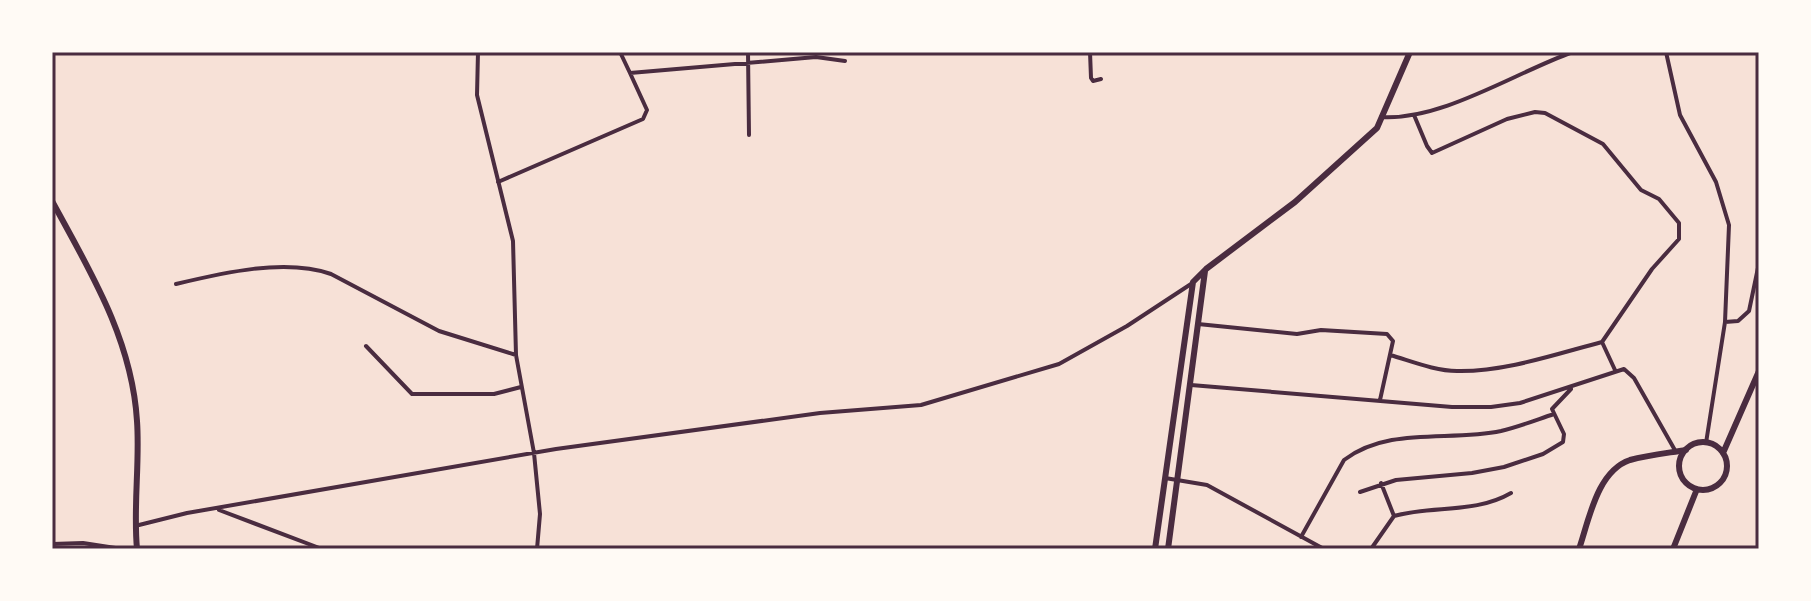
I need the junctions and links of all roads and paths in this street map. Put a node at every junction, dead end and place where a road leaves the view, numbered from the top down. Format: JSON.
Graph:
{"nodes":[{"id":1,"x":478,"y":52,"type":"edge"},
{"id":2,"x":620,"y":52,"type":"edge"},
{"id":3,"x":748,"y":52,"type":"edge"},
{"id":4,"x":1090,"y":52,"type":"edge"},
{"id":5,"x":1410,"y":52,"type":"edge"},
{"id":6,"x":1573,"y":52,"type":"edge"},
{"id":7,"x":1666,"y":52,"type":"edge"},
{"id":8,"x":845,"y":61,"type":"dead end"},
{"id":9,"x":748,"y":62,"type":"junction"},
{"id":10,"x":630,"y":73,"type":"junction"},
{"id":11,"x":1101,"y":79,"type":"dead end"},
{"id":12,"x":1414,"y":115,"type":"junction"},
{"id":13,"x":1381,"y":117,"type":"junction"},
{"id":14,"x":749,"y":135,"type":"dead end"},
{"id":15,"x":498,"y":182,"type":"junction"},
{"id":16,"x":52,"y":201,"type":"edge"},
{"id":17,"x":1759,"y":263,"type":"edge"},
{"id":18,"x":1206,"y":269,"type":"junction"},
{"id":19,"x":1193,"y":282,"type":"junction"},
{"id":20,"x":176,"y":284,"type":"dead end"},
{"id":21,"x":1725,"y":322,"type":"junction"},
{"id":22,"x":1198,"y":324,"type":"junction"},
{"id":23,"x":1602,"y":342,"type":"junction"},
{"id":24,"x":366,"y":346,"type":"dead end"},
{"id":25,"x":516,"y":355,"type":"junction"},
{"id":26,"x":1390,"y":355,"type":"junction"},
{"id":27,"x":1615,"y":370,"type":"junction"},
{"id":28,"x":1759,"y":371,"type":"edge"},
{"id":29,"x":1191,"y":385,"type":"junction"},
{"id":30,"x":521,"y":387,"type":"junction"},
{"id":31,"x":1573,"y":387,"type":"junction"},
{"id":32,"x":1380,"y":400,"type":"junction"},
{"id":33,"x":1554,"y":414,"type":"junction"},
{"id":34,"x":1706,"y":443,"type":"junction"},
{"id":35,"x":1686,"y":450,"type":"junction"},
{"id":36,"x":1676,"y":452,"type":"junction"},
{"id":37,"x":534,"y":453,"type":"junction"},
{"id":38,"x":1723,"y":453,"type":"junction"},
{"id":39,"x":1165,"y":478,"type":"junction"},
{"id":40,"x":1178,"y":480,"type":"junction"},
{"id":41,"x":1381,"y":483,"type":"junction"},
{"id":42,"x":1697,"y":489,"type":"junction"},
{"id":43,"x":1360,"y":492,"type":"dead end"},
{"id":44,"x":1511,"y":493,"type":"dead end"},
{"id":45,"x":217,"y":509,"type":"junction"},
{"id":46,"x":1394,"y":516,"type":"junction"},
{"id":47,"x":135,"y":526,"type":"junction"},
{"id":48,"x":1301,"y":537,"type":"junction"},
{"id":49,"x":52,"y":544,"type":"edge"},
{"id":50,"x":122,"y":549,"type":"edge"},
{"id":51,"x":137,"y":549,"type":"edge"},
{"id":52,"x":322,"y":549,"type":"edge"},
{"id":53,"x":537,"y":549,"type":"edge"},
{"id":54,"x":1155,"y":549,"type":"edge"},
{"id":55,"x":1168,"y":549,"type":"edge"},
{"id":56,"x":1324,"y":549,"type":"edge"},
{"id":57,"x":1371,"y":549,"type":"edge"},
{"id":58,"x":1579,"y":549,"type":"edge"},
{"id":59,"x":1673,"y":549,"type":"edge"}],
"edges":[{"from":1,"to":15,"type":"street"},
{"from":2,"to":10,"type":"street"},
{"from":3,"to":9,"type":"street"},
{"from":4,"to":11,"type":"street"},
{"from":5,"to":13,"type":"main road"},
{"from":6,"to":12,"type":"street"},
{"from":7,"to":21,"type":"street"},
{"from":8,"to":9,"type":"street"},
{"from":9,"to":10,"type":"street"},
{"from":9,"to":14,"type":"street"},
{"from":10,"to":15,"type":"street"},
{"from":12,"to":13,"type":"street"},
{"from":12,"to":23,"type":"street"},
{"from":13,"to":18,"type":"main road"},
{"from":15,"to":25,"type":"street"},
{"from":16,"to":47,"type":"main road"},
{"from":17,"to":21,"type":"street"},
{"from":18,"to":19,"type":"main road"},
{"from":18,"to":22,"type":"main road"},
{"from":19,"to":37,"type":"street"},
{"from":19,"to":39,"type":"main road"},
{"from":20,"to":25,"type":"street"},
{"from":21,"to":34,"type":"street"},
{"from":22,"to":26,"type":"street"},
{"from":22,"to":29,"type":"main road"},
{"from":23,"to":26,"type":"street"},
{"from":23,"to":27,"type":"street"},
{"from":24,"to":30,"type":"street"},
{"from":25,"to":30,"type":"street"},
{"from":26,"to":32,"type":"street"},
{"from":27,"to":31,"type":"street"},
{"from":27,"to":36,"type":"street"},
{"from":28,"to":38,"type":"main road"},
{"from":29,"to":32,"type":"street"},
{"from":29,"to":40,"type":"main road"},
{"from":30,"to":37,"type":"street"},
{"from":31,"to":32,"type":"street"},
{"from":31,"to":33,"type":"street"},
{"from":33,"to":41,"type":"street"},
{"from":33,"to":48,"type":"street"},
{"from":34,"to":35,"type":"main road"},
{"from":34,"to":38,"type":"main road"},
{"from":35,"to":36,"type":"main road"},
{"from":35,"to":42,"type":"main road"},
{"from":36,"to":58,"type":"main road"},
{"from":37,"to":45,"type":"street"},
{"from":37,"to":53,"type":"street"},
{"from":38,"to":42,"type":"main road"},
{"from":39,"to":40,"type":"street"},
{"from":39,"to":54,"type":"main road"},
{"from":40,"to":48,"type":"street"},
{"from":40,"to":55,"type":"main road"},
{"from":41,"to":43,"type":"street"},
{"from":41,"to":46,"type":"street"},
{"from":42,"to":59,"type":"main road"},
{"from":44,"to":46,"type":"street"},
{"from":45,"to":47,"type":"street"},
{"from":45,"to":52,"type":"street"},
{"from":46,"to":57,"type":"street"},
{"from":47,"to":51,"type":"main road"},
{"from":48,"to":56,"type":"street"},
{"from":49,"to":50,"type":"street"}]}
